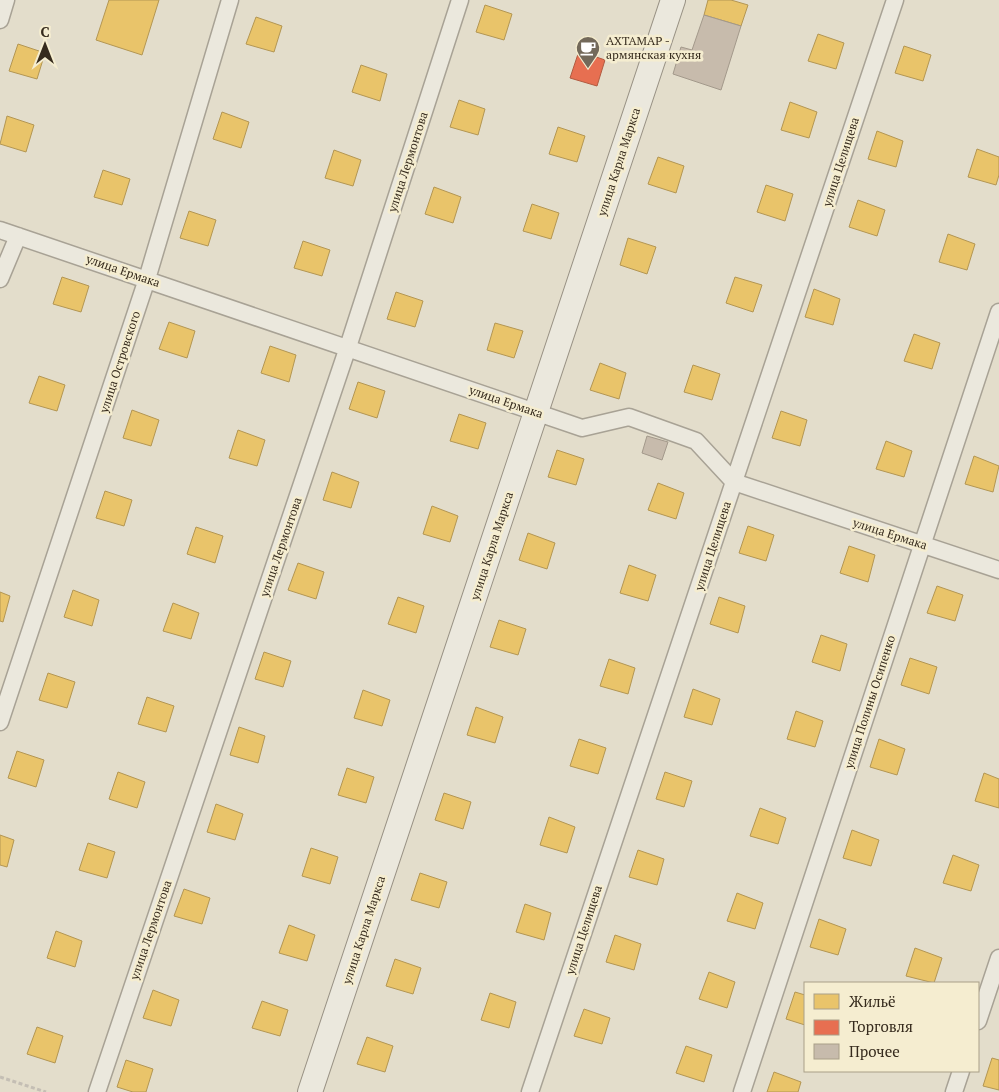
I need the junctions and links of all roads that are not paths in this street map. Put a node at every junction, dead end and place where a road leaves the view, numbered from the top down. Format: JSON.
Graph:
{"nodes":[{"id":1,"x":6,"y":0,"type":"edge"},
{"id":2,"x":230,"y":0,"type":"edge"},
{"id":3,"x":460,"y":0,"type":"edge"},
{"id":4,"x":673,"y":0,"type":"edge"},
{"id":5,"x":895,"y":0,"type":"edge"},
{"id":6,"x":0,"y":20,"type":"edge"},
{"id":7,"x":0,"y":230,"type":"edge"},
{"id":8,"x":18,"y":236,"type":"junction"},
{"id":9,"x":0,"y":279,"type":"edge"},
{"id":10,"x":147,"y":279,"type":"junction"},
{"id":11,"x":999,"y":312,"type":"edge"},
{"id":12,"x":348,"y":347,"type":"junction"},
{"id":13,"x":536,"y":413,"type":"junction"},
{"id":14,"x":734,"y":482,"type":"junction"},
{"id":15,"x":921,"y":544,"type":"junction"},
{"id":16,"x":999,"y":570,"type":"edge"},
{"id":17,"x":0,"y":722,"type":"edge"},
{"id":18,"x":999,"y":958,"type":"edge"},
{"id":19,"x":979,"y":1018,"type":"edge"},
{"id":20,"x":961,"y":1072,"type":"edge"},
{"id":21,"x":97,"y":1092,"type":"edge"},
{"id":22,"x":310,"y":1092,"type":"edge"},
{"id":23,"x":530,"y":1092,"type":"edge"},
{"id":24,"x":742,"y":1092,"type":"edge"},
{"id":25,"x":954,"y":1092,"type":"edge"}],
"edges":[{"from":1,"to":6,"type":"street"},
{"from":2,"to":10,"type":"street","name":"улица Островского"},
{"from":3,"to":12,"type":"street","name":"улица Лермонтова"},
{"from":4,"to":13,"type":"main road","name":"улица Карла Маркса"},
{"from":5,"to":14,"type":"street","name":"улица Целищева"},
{"from":7,"to":8,"type":"street","name":"улица Ермака"},
{"from":8,"to":9,"type":"street"},
{"from":8,"to":10,"type":"street","name":"улица Ермака"},
{"from":10,"to":12,"type":"street","name":"улица Ермака"},
{"from":10,"to":17,"type":"street","name":"улица Островского"},
{"from":11,"to":15,"type":"street","name":"улица Полины Осипенко"},
{"from":12,"to":13,"type":"street","name":"улица Ермака"},
{"from":12,"to":21,"type":"street","name":"улица Лермонтова"},
{"from":13,"to":14,"type":"street","name":"улица Ермака"},
{"from":13,"to":22,"type":"main road","name":"улица Карла Маркса"},
{"from":14,"to":15,"type":"street","name":"улица Ермака"},
{"from":14,"to":23,"type":"street","name":"улица Целищева"},
{"from":15,"to":16,"type":"street","name":"улица Ермака"},
{"from":15,"to":24,"type":"street","name":"улица Полины Осипенко"},
{"from":18,"to":19,"type":"street"},
{"from":20,"to":25,"type":"street"}]}
